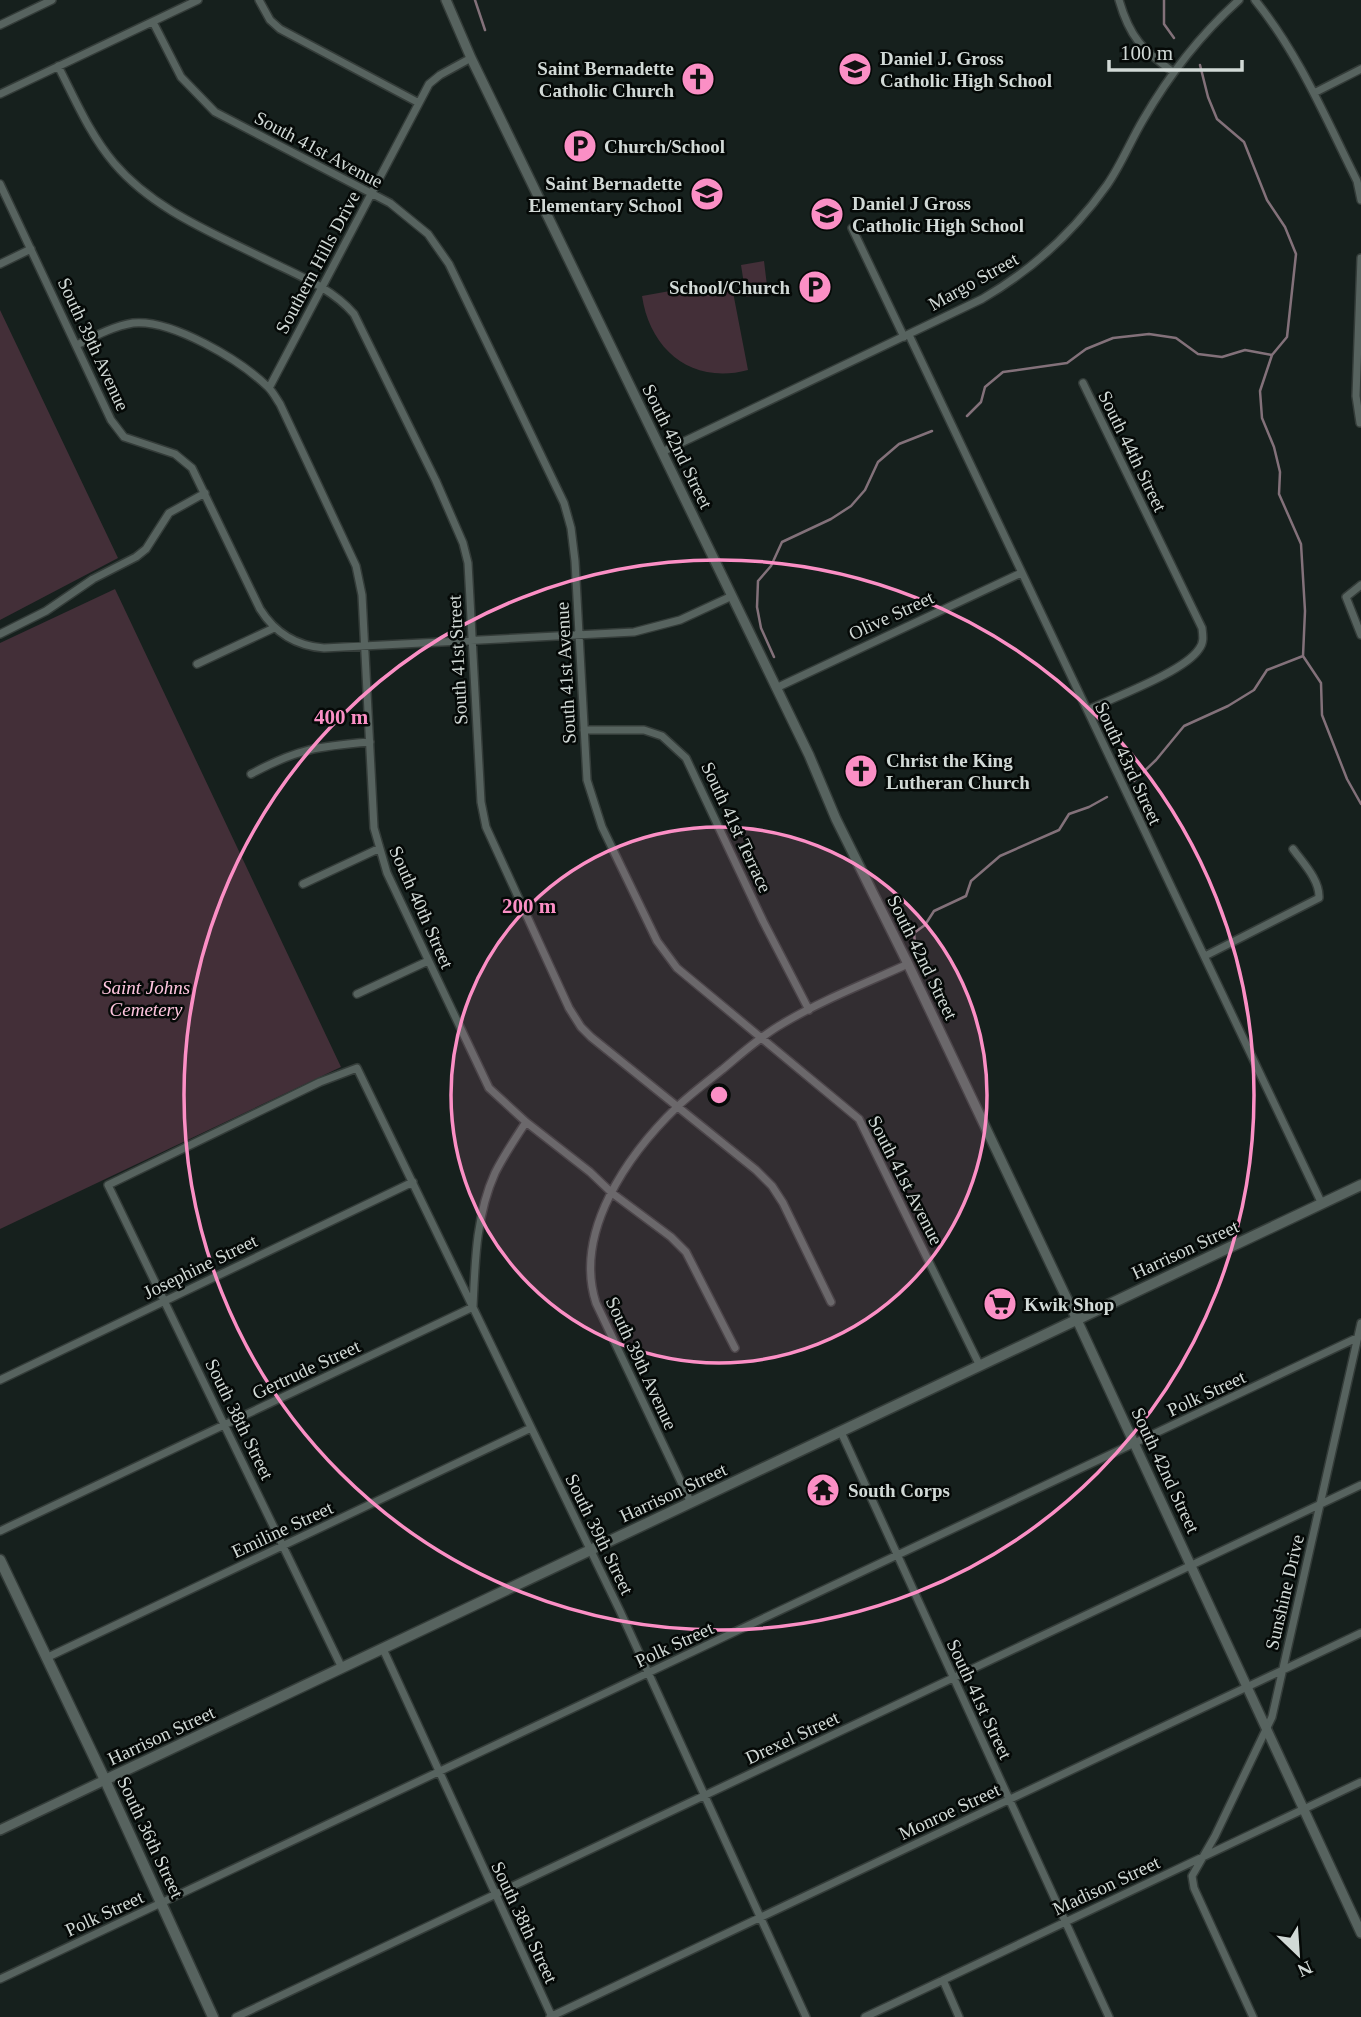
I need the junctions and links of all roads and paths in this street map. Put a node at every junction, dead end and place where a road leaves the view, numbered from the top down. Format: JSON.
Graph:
{"nodes":[{"id":1,"x":52,"y":0,"type":"edge"},
{"id":2,"x":198,"y":0,"type":"edge"},
{"id":3,"x":259,"y":0,"type":"edge"},
{"id":4,"x":446,"y":0,"type":"edge"},
{"id":5,"x":1119,"y":0,"type":"edge"},
{"id":6,"x":1239,"y":0,"type":"edge"},
{"id":7,"x":1255,"y":0,"type":"edge"},
{"id":8,"x":153,"y":22,"type":"junction"},
{"id":9,"x":0,"y":24,"type":"edge"},
{"id":10,"x":471,"y":58,"type":"junction"},
{"id":11,"x":58,"y":65,"type":"junction"},
{"id":12,"x":1361,"y":69,"type":"edge"},
{"id":13,"x":1173,"y":72,"type":"junction"},
{"id":14,"x":1314,"y":93,"type":"junction"},
{"id":15,"x":0,"y":94,"type":"edge"},
{"id":16,"x":419,"y":103,"type":"junction"},
{"id":17,"x":0,"y":184,"type":"edge"},
{"id":18,"x":1360,"y":188,"type":"edge"},
{"id":19,"x":371,"y":194,"type":"junction"},
{"id":20,"x":1361,"y":200,"type":"edge"},
{"id":21,"x":852,"y":228,"type":"dead end"},
{"id":22,"x":31,"y":249,"type":"junction"},
{"id":23,"x":1361,"y":258,"type":"edge"},
{"id":24,"x":0,"y":264,"type":"edge"},
{"id":25,"x":321,"y":288,"type":"junction"},
{"id":26,"x":906,"y":336,"type":"junction"},
{"id":27,"x":77,"y":345,"type":"junction"},
{"id":28,"x":1360,"y":364,"type":"edge"},
{"id":29,"x":1083,"y":383,"type":"dead end"},
{"id":30,"x":269,"y":388,"type":"junction"},
{"id":31,"x":1360,"y":423,"type":"edge"},
{"id":32,"x":662,"y":452,"type":"junction"},
{"id":33,"x":205,"y":493,"type":"junction"},
{"id":34,"x":1021,"y":573,"type":"junction"},
{"id":35,"x":1361,"y":585,"type":"edge"},
{"id":36,"x":732,"y":596,"type":"junction"},
{"id":37,"x":274,"y":628,"type":"junction"},
{"id":38,"x":0,"y":634,"type":"edge"},
{"id":39,"x":579,"y":634,"type":"junction"},
{"id":40,"x":1361,"y":635,"type":"edge"},
{"id":41,"x":472,"y":641,"type":"junction"},
{"id":42,"x":366,"y":645,"type":"junction"},
{"id":43,"x":197,"y":664,"type":"dead end"},
{"id":44,"x":776,"y":688,"type":"junction"},
{"id":45,"x":1088,"y":710,"type":"junction"},
{"id":46,"x":584,"y":730,"type":"junction"},
{"id":47,"x":370,"y":742,"type":"junction"},
{"id":48,"x":251,"y":774,"type":"dead end"},
{"id":49,"x":378,"y":849,"type":"junction"},
{"id":50,"x":1293,"y":849,"type":"dead end"},
{"id":51,"x":303,"y":884,"type":"dead end"},
{"id":52,"x":1205,"y":956,"type":"junction"},
{"id":53,"x":428,"y":961,"type":"junction"},
{"id":54,"x":908,"y":964,"type":"junction"},
{"id":55,"x":357,"y":994,"type":"dead end"},
{"id":56,"x":809,"y":1010,"type":"junction"},
{"id":57,"x":762,"y":1037,"type":"junction"},
{"id":58,"x":678,"y":1106,"type":"junction"},
{"id":59,"x":526,"y":1122,"type":"junction"},
{"id":60,"x":413,"y":1182,"type":"junction"},
{"id":61,"x":108,"y":1185,"type":"joint"},
{"id":62,"x":1361,"y":1185,"type":"edge"},
{"id":63,"x":612,"y":1193,"type":"junction"},
{"id":64,"x":1321,"y":1204,"type":"junction"},
{"id":65,"x":165,"y":1301,"type":"junction"},
{"id":66,"x":831,"y":1302,"type":"dead end"},
{"id":67,"x":473,"y":1307,"type":"junction"},
{"id":68,"x":1077,"y":1320,"type":"junction"},
{"id":69,"x":1361,"y":1323,"type":"edge"},
{"id":70,"x":1359,"y":1337,"type":"edge"},
{"id":71,"x":735,"y":1348,"type":"dead end"},
{"id":72,"x":980,"y":1366,"type":"junction"},
{"id":73,"x":0,"y":1380,"type":"edge"},
{"id":74,"x":224,"y":1424,"type":"junction"},
{"id":75,"x":531,"y":1428,"type":"junction"},
{"id":76,"x":841,"y":1432,"type":"junction"},
{"id":77,"x":1135,"y":1444,"type":"junction"},
{"id":78,"x":1361,"y":1485,"type":"edge"},
{"id":79,"x":691,"y":1503,"type":"junction"},
{"id":80,"x":1320,"y":1504,"type":"junction"},
{"id":81,"x":0,"y":1531,"type":"edge"},
{"id":82,"x":284,"y":1546,"type":"junction"},
{"id":83,"x":590,"y":1550,"type":"junction"},
{"id":84,"x":898,"y":1556,"type":"junction"},
{"id":85,"x":0,"y":1560,"type":"edge"},
{"id":86,"x":1191,"y":1566,"type":"junction"},
{"id":87,"x":1361,"y":1633,"type":"edge"},
{"id":88,"x":383,"y":1649,"type":"junction"},
{"id":89,"x":46,"y":1658,"type":"junction"},
{"id":90,"x":342,"y":1668,"type":"junction"},
{"id":91,"x":1283,"y":1670,"type":"junction"},
{"id":92,"x":648,"y":1673,"type":"junction"},
{"id":93,"x":954,"y":1678,"type":"junction"},
{"id":94,"x":1246,"y":1688,"type":"junction"},
{"id":95,"x":1266,"y":1730,"type":"junction"},
{"id":96,"x":439,"y":1771,"type":"junction"},
{"id":97,"x":105,"y":1780,"type":"junction"},
{"id":98,"x":1361,"y":1782,"type":"edge"},
{"id":99,"x":704,"y":1795,"type":"junction"},
{"id":100,"x":1010,"y":1799,"type":"junction"},
{"id":101,"x":1304,"y":1809,"type":"junction"},
{"id":102,"x":0,"y":1830,"type":"edge"},
{"id":103,"x":1204,"y":1856,"type":"junction"},
{"id":104,"x":495,"y":1894,"type":"junction"},
{"id":105,"x":162,"y":1903,"type":"junction"},
{"id":106,"x":760,"y":1917,"type":"junction"},
{"id":107,"x":1066,"y":1922,"type":"junction"},
{"id":108,"x":1361,"y":1933,"type":"edge"},
{"id":109,"x":0,"y":1979,"type":"edge"},
{"id":110,"x":943,"y":1980,"type":"junction"},
{"id":111,"x":213,"y":2017,"type":"edge"},
{"id":112,"x":236,"y":2017,"type":"edge"},
{"id":113,"x":551,"y":2017,"type":"edge"},
{"id":114,"x":806,"y":2017,"type":"edge"},
{"id":115,"x":865,"y":2017,"type":"edge"},
{"id":116,"x":959,"y":2017,"type":"edge"},
{"id":117,"x":1109,"y":2017,"type":"edge"},
{"id":118,"x":1253,"y":2017,"type":"edge"}],
"edges":[{"from":1,"to":9,"type":"street"},
{"from":2,"to":8,"type":"street"},
{"from":3,"to":16,"type":"street"},
{"from":4,"to":10,"type":"street","name":"South 42nd Street"},
{"from":5,"to":13,"type":"street"},
{"from":6,"to":13,"type":"street","name":"Margo Street"},
{"from":7,"to":14,"type":"street"},
{"from":8,"to":11,"type":"street"},
{"from":8,"to":19,"type":"street","name":"South 41st Avenue"},
{"from":10,"to":16,"type":"street","name":"Southern Hills Drive"},
{"from":10,"to":32,"type":"street","name":"South 42nd Street"},
{"from":11,"to":15,"type":"street"},
{"from":11,"to":25,"type":"street","name":"South 41st Street"},
{"from":12,"to":14,"type":"street"},
{"from":13,"to":26,"type":"street","name":"Margo Street"},
{"from":14,"to":18,"type":"street"},
{"from":16,"to":19,"type":"street","name":"Southern Hills Drive"},
{"from":17,"to":22,"type":"street","name":"South 39th Avenue"},
{"from":18,"to":20,"type":"street"},
{"from":19,"to":25,"type":"street","name":"Southern Hills Drive"},
{"from":19,"to":39,"type":"street","name":"South 41st Avenue"},
{"from":21,"to":26,"type":"street","name":"South 43rd Street"},
{"from":22,"to":24,"type":"street"},
{"from":22,"to":27,"type":"street","name":"South 39th Avenue"},
{"from":23,"to":28,"type":"street"},
{"from":25,"to":30,"type":"street","name":"Southern Hills Drive"},
{"from":25,"to":41,"type":"street","name":"South 41st Street"},
{"from":26,"to":32,"type":"street","name":"Margo Street"},
{"from":26,"to":34,"type":"street","name":"South 43rd Street"},
{"from":27,"to":30,"type":"street","name":"South 40th Street"},
{"from":27,"to":33,"type":"street","name":"South 39th Avenue"},
{"from":28,"to":31,"type":"street"},
{"from":29,"to":45,"type":"street","name":"South 44th Street"},
{"from":30,"to":42,"type":"street","name":"South 40th Street"},
{"from":32,"to":36,"type":"street","name":"South 42nd Street"},
{"from":33,"to":37,"type":"street","name":"South 39th Avenue"},
{"from":33,"to":38,"type":"street"},
{"from":34,"to":44,"type":"street","name":"Olive Street"},
{"from":34,"to":45,"type":"street","name":"South 43rd Street"},
{"from":35,"to":40,"type":"street"},
{"from":36,"to":39,"type":"street"},
{"from":36,"to":44,"type":"street","name":"South 42nd Street"},
{"from":37,"to":42,"type":"street"},
{"from":37,"to":43,"type":"street"},
{"from":39,"to":41,"type":"street"},
{"from":39,"to":46,"type":"street","name":"South 41st Avenue"},
{"from":41,"to":42,"type":"street"},
{"from":41,"to":58,"type":"street","name":"South 41st Street"},
{"from":42,"to":47,"type":"street","name":"South 40th Street"},
{"from":44,"to":54,"type":"street","name":"South 42nd Street"},
{"from":45,"to":52,"type":"street","name":"South 43rd Street"},
{"from":46,"to":56,"type":"street","name":"South 41st Terrace"},
{"from":46,"to":57,"type":"street","name":"South 41st Avenue"},
{"from":47,"to":48,"type":"street"},
{"from":47,"to":49,"type":"street","name":"South 40th Street"},
{"from":49,"to":51,"type":"street"},
{"from":49,"to":53,"type":"street","name":"South 40th Street"},
{"from":50,"to":52,"type":"street"},
{"from":52,"to":64,"type":"street","name":"South 43rd Street"},
{"from":53,"to":55,"type":"street"},
{"from":53,"to":59,"type":"street","name":"South 40th Street"},
{"from":54,"to":56,"type":"street","name":"South 39th Avenue"},
{"from":54,"to":68,"type":"street","name":"South 42nd Street"},
{"from":56,"to":57,"type":"street","name":"South 39th Avenue"},
{"from":57,"to":58,"type":"street","name":"South 39th Avenue"},
{"from":57,"to":72,"type":"street","name":"South 41st Avenue"},
{"from":58,"to":63,"type":"street","name":"South 39th Avenue"},
{"from":58,"to":66,"type":"street","name":"South 41st Street"},
{"from":59,"to":63,"type":"street","name":"South 40th Street"},
{"from":59,"to":67,"type":"street"},
{"from":60,"to":61,"type":"street","name":"South 39th Street"},
{"from":60,"to":65,"type":"street","name":"Josephine Street"},
{"from":60,"to":67,"type":"street","name":"South 39th Street"},
{"from":61,"to":65,"type":"street","name":"South 38th Street"},
{"from":62,"to":64,"type":"main road","name":"Harrison Street"},
{"from":63,"to":71,"type":"street","name":"South 40th Street"},
{"from":63,"to":79,"type":"street","name":"South 39th Avenue"},
{"from":64,"to":68,"type":"main road","name":"Harrison Street"},
{"from":65,"to":73,"type":"street","name":"Josephine Street"},
{"from":65,"to":74,"type":"street","name":"South 38th Street"},
{"from":67,"to":74,"type":"street","name":"Gertrude Street"},
{"from":67,"to":75,"type":"street","name":"South 39th Street"},
{"from":68,"to":72,"type":"main road","name":"Harrison Street"},
{"from":68,"to":77,"type":"street","name":"South 42nd Street"},
{"from":69,"to":70,"type":"street","name":"Sunshine Drive"},
{"from":70,"to":77,"type":"street","name":"Polk Street"},
{"from":70,"to":80,"type":"street","name":"Sunshine Drive"},
{"from":72,"to":76,"type":"main road","name":"Harrison Street"},
{"from":74,"to":81,"type":"street","name":"Gertrude Street"},
{"from":74,"to":82,"type":"street","name":"South 38th Street"},
{"from":75,"to":82,"type":"street","name":"Emiline Street"},
{"from":75,"to":83,"type":"street","name":"South 39th Street"},
{"from":76,"to":79,"type":"main road","name":"Harrison Street"},
{"from":76,"to":84,"type":"street","name":"South 41st Street"},
{"from":77,"to":84,"type":"street","name":"Polk Street"},
{"from":77,"to":86,"type":"street","name":"South 42nd Street"},
{"from":78,"to":80,"type":"street","name":"Drexel Street"},
{"from":79,"to":83,"type":"main road","name":"Harrison Street"},
{"from":80,"to":86,"type":"street","name":"Drexel Street"},
{"from":80,"to":91,"type":"street","name":"Sunshine Drive"},
{"from":82,"to":89,"type":"street","name":"Emiline Street"},
{"from":82,"to":90,"type":"street","name":"South 38th Street"},
{"from":83,"to":88,"type":"main road","name":"Harrison Street"},
{"from":83,"to":92,"type":"street","name":"South 39th Street"},
{"from":84,"to":92,"type":"street","name":"Polk Street"},
{"from":84,"to":93,"type":"street","name":"South 41st Street"},
{"from":85,"to":89,"type":"main road","name":"South 36th Street"},
{"from":86,"to":93,"type":"street","name":"Drexel Street"},
{"from":86,"to":94,"type":"street","name":"South 42nd Street"},
{"from":87,"to":91,"type":"street","name":"Monroe Street"},
{"from":88,"to":90,"type":"main road","name":"Harrison Street"},
{"from":88,"to":96,"type":"street","name":"South 38th Street"},
{"from":89,"to":97,"type":"main road","name":"South 36th Street"},
{"from":90,"to":97,"type":"main road","name":"Harrison Street"},
{"from":91,"to":94,"type":"street","name":"Monroe Street"},
{"from":91,"to":95,"type":"street","name":"Sunshine Drive"},
{"from":92,"to":96,"type":"street","name":"Polk Street"},
{"from":92,"to":99,"type":"street","name":"South 39th Street"},
{"from":93,"to":99,"type":"street","name":"Drexel Street"},
{"from":93,"to":100,"type":"street","name":"South 41st Street"},
{"from":94,"to":95,"type":"street","name":"South 42nd Street"},
{"from":94,"to":100,"type":"street","name":"Monroe Street"},
{"from":95,"to":101,"type":"street","name":"South 42nd Street"},
{"from":95,"to":103,"type":"street","name":"Sunshine Drive"},
{"from":96,"to":104,"type":"street","name":"South 38th Street"},
{"from":96,"to":105,"type":"street","name":"Polk Street"},
{"from":97,"to":102,"type":"street","name":"Harrison Street"},
{"from":97,"to":105,"type":"main road","name":"South 36th Street"},
{"from":98,"to":101,"type":"street","name":"Madison Street"},
{"from":99,"to":104,"type":"street","name":"Drexel Street"},
{"from":99,"to":106,"type":"street","name":"South 39th Street"},
{"from":100,"to":106,"type":"street","name":"Monroe Street"},
{"from":100,"to":107,"type":"street","name":"South 41st Street"},
{"from":101,"to":103,"type":"street","name":"Madison Street"},
{"from":101,"to":108,"type":"street","name":"South 42nd Street"},
{"from":103,"to":107,"type":"street","name":"Madison Street"},
{"from":103,"to":118,"type":"street"},
{"from":104,"to":112,"type":"street","name":"Drexel Street"},
{"from":104,"to":113,"type":"street","name":"South 38th Street"},
{"from":105,"to":109,"type":"street","name":"Polk Street"},
{"from":105,"to":111,"type":"main road","name":"South 36th Street"},
{"from":106,"to":113,"type":"street","name":"Monroe Street"},
{"from":106,"to":114,"type":"street","name":"South 39th Street"},
{"from":107,"to":110,"type":"street","name":"Madison Street"},
{"from":107,"to":117,"type":"street","name":"South 41st Street"},
{"from":110,"to":115,"type":"street","name":"Madison Street"},
{"from":110,"to":116,"type":"street"}]}
